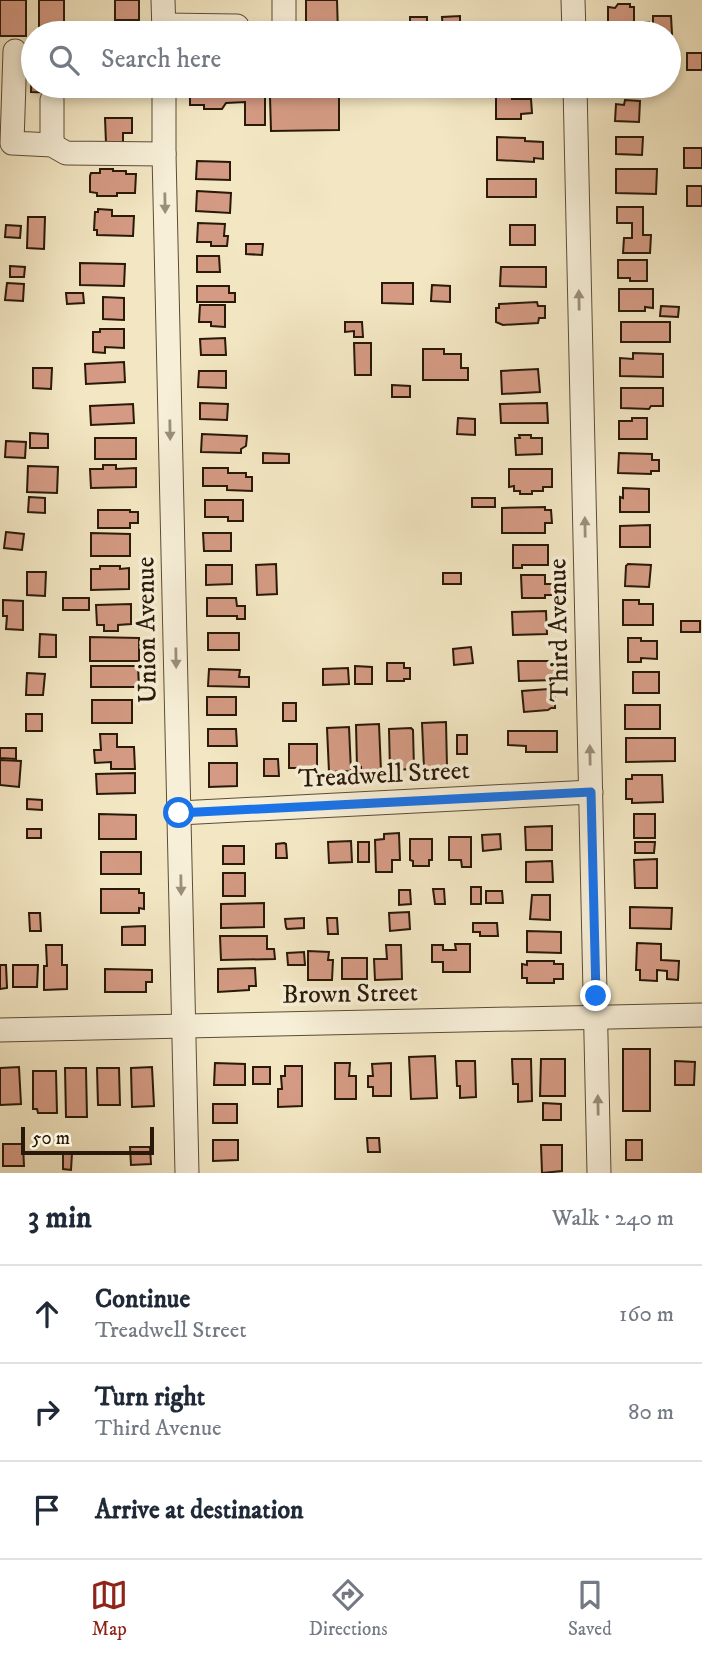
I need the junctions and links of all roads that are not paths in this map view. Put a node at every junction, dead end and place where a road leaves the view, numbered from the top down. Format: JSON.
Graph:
{"nodes":[{"id":1,"x":163,"y":0,"type":"edge"},
{"id":2,"x":284,"y":0,"type":"edge"},
{"id":3,"x":573,"y":0,"type":"edge"},
{"id":4,"x":164,"y":21,"type":"edge"},
{"id":5,"x":284,"y":21,"type":"edge"},
{"id":6,"x":574,"y":21,"type":"edge"},
{"id":7,"x":15,"y":51,"type":"dead end"},
{"id":8,"x":164,"y":98,"type":"edge"},
{"id":9,"x":575,"y":98,"type":"edge"},
{"id":10,"x":52,"y":100,"type":"dead end"},
{"id":11,"x":52,"y":145,"type":"junction"},
{"id":12,"x":164,"y":154,"type":"junction"},
{"id":13,"x":591,"y":792,"type":"junction"},
{"id":14,"x":179,"y":813,"type":"junction"},
{"id":15,"x":702,"y":1015,"type":"edge"},
{"id":16,"x":597,"y":1017,"type":"junction"},
{"id":17,"x":184,"y":1026,"type":"junction"},
{"id":18,"x":0,"y":1030,"type":"edge"},
{"id":19,"x":187,"y":1173,"type":"edge"},
{"id":20,"x":599,"y":1173,"type":"edge"}],
"edges":[{"from":1,"to":4,"type":"street"},
{"from":2,"to":5,"type":"street"},
{"from":3,"to":6,"type":"street"},
{"from":7,"to":11,"type":"street"},
{"from":8,"to":12,"type":"street","name":"Union Avenue"},
{"from":13,"to":9,"type":"street","name":"Third Avenue","one_way":true},
{"from":10,"to":11,"type":"street"},
{"from":11,"to":12,"type":"street"},
{"from":12,"to":14,"type":"street","name":"Union Avenue","one_way":true},
{"from":13,"to":14,"type":"street","name":"Treadwell Street"},
{"from":13,"to":16,"type":"street","name":"Third Avenue"},
{"from":14,"to":17,"type":"street","name":"Union Avenue","one_way":true},
{"from":15,"to":16,"type":"street","name":"Brown Street"},
{"from":16,"to":17,"type":"street","name":"Brown Street"},
{"from":20,"to":16,"type":"street","name":"Third Avenue","one_way":true},
{"from":17,"to":18,"type":"street","name":"Brown Street"},
{"from":17,"to":19,"type":"street","name":"Union Avenue"}]}
